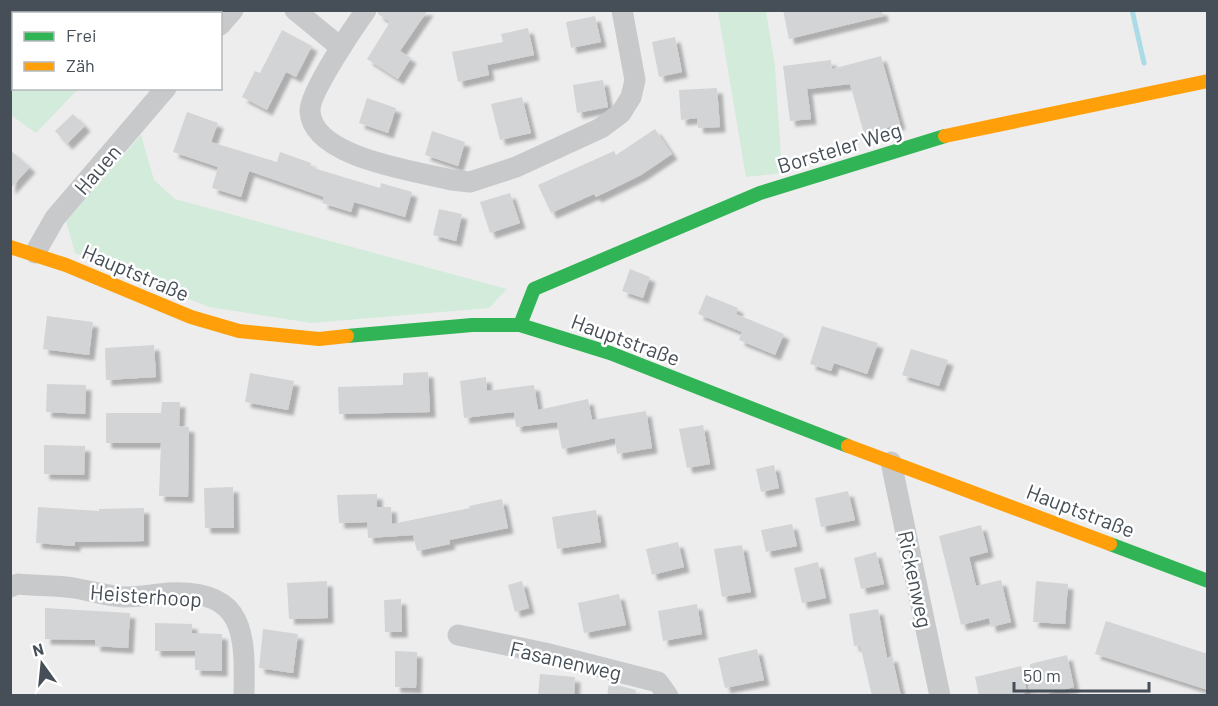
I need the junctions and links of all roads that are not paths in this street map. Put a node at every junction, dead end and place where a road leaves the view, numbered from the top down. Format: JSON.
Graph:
{"nodes":[{"id":1,"x":233,"y":10,"type":"edge"},
{"id":2,"x":296,"y":10,"type":"edge"},
{"id":3,"x":366,"y":10,"type":"edge"},
{"id":4,"x":622,"y":10,"type":"edge"},
{"id":5,"x":222,"y":23,"type":"edge"},
{"id":6,"x":340,"y":47,"type":"junction"},
{"id":7,"x":1208,"y":81,"type":"edge"},
{"id":8,"x":164,"y":90,"type":"edge"},
{"id":9,"x":10,"y":247,"type":"edge"},
{"id":10,"x":35,"y":253,"type":"junction"},
{"id":11,"x":520,"y":325,"type":"junction"},
{"id":12,"x":891,"y":462,"type":"junction"},
{"id":13,"x":1208,"y":581,"type":"edge"},
{"id":14,"x":10,"y":586,"type":"edge"},
{"id":15,"x":458,"y":635,"type":"dead end"},
{"id":16,"x":244,"y":696,"type":"edge"},
{"id":17,"x":668,"y":696,"type":"edge"},
{"id":18,"x":940,"y":696,"type":"edge"}],
"edges":[{"from":1,"to":5,"type":"street"},
{"from":2,"to":6,"type":"street"},
{"from":3,"to":6,"type":"street"},
{"from":4,"to":6,"type":"street"},
{"from":7,"to":11,"type":"main road","name":"Borsteler Weg"},
{"from":8,"to":10,"type":"street","name":"Hauen"},
{"from":9,"to":10,"type":"main road","name":"Hauptstraße"},
{"from":10,"to":11,"type":"main road","name":"Hauptstraße"},
{"from":11,"to":12,"type":"main road","name":"Hauptstraße"},
{"from":12,"to":13,"type":"main road","name":"Hauptstraße"},
{"from":12,"to":18,"type":"street","name":"Rickenweg"},
{"from":14,"to":16,"type":"street","name":"Heisterhoop"},
{"from":15,"to":17,"type":"street","name":"Fasanenweg"}]}
